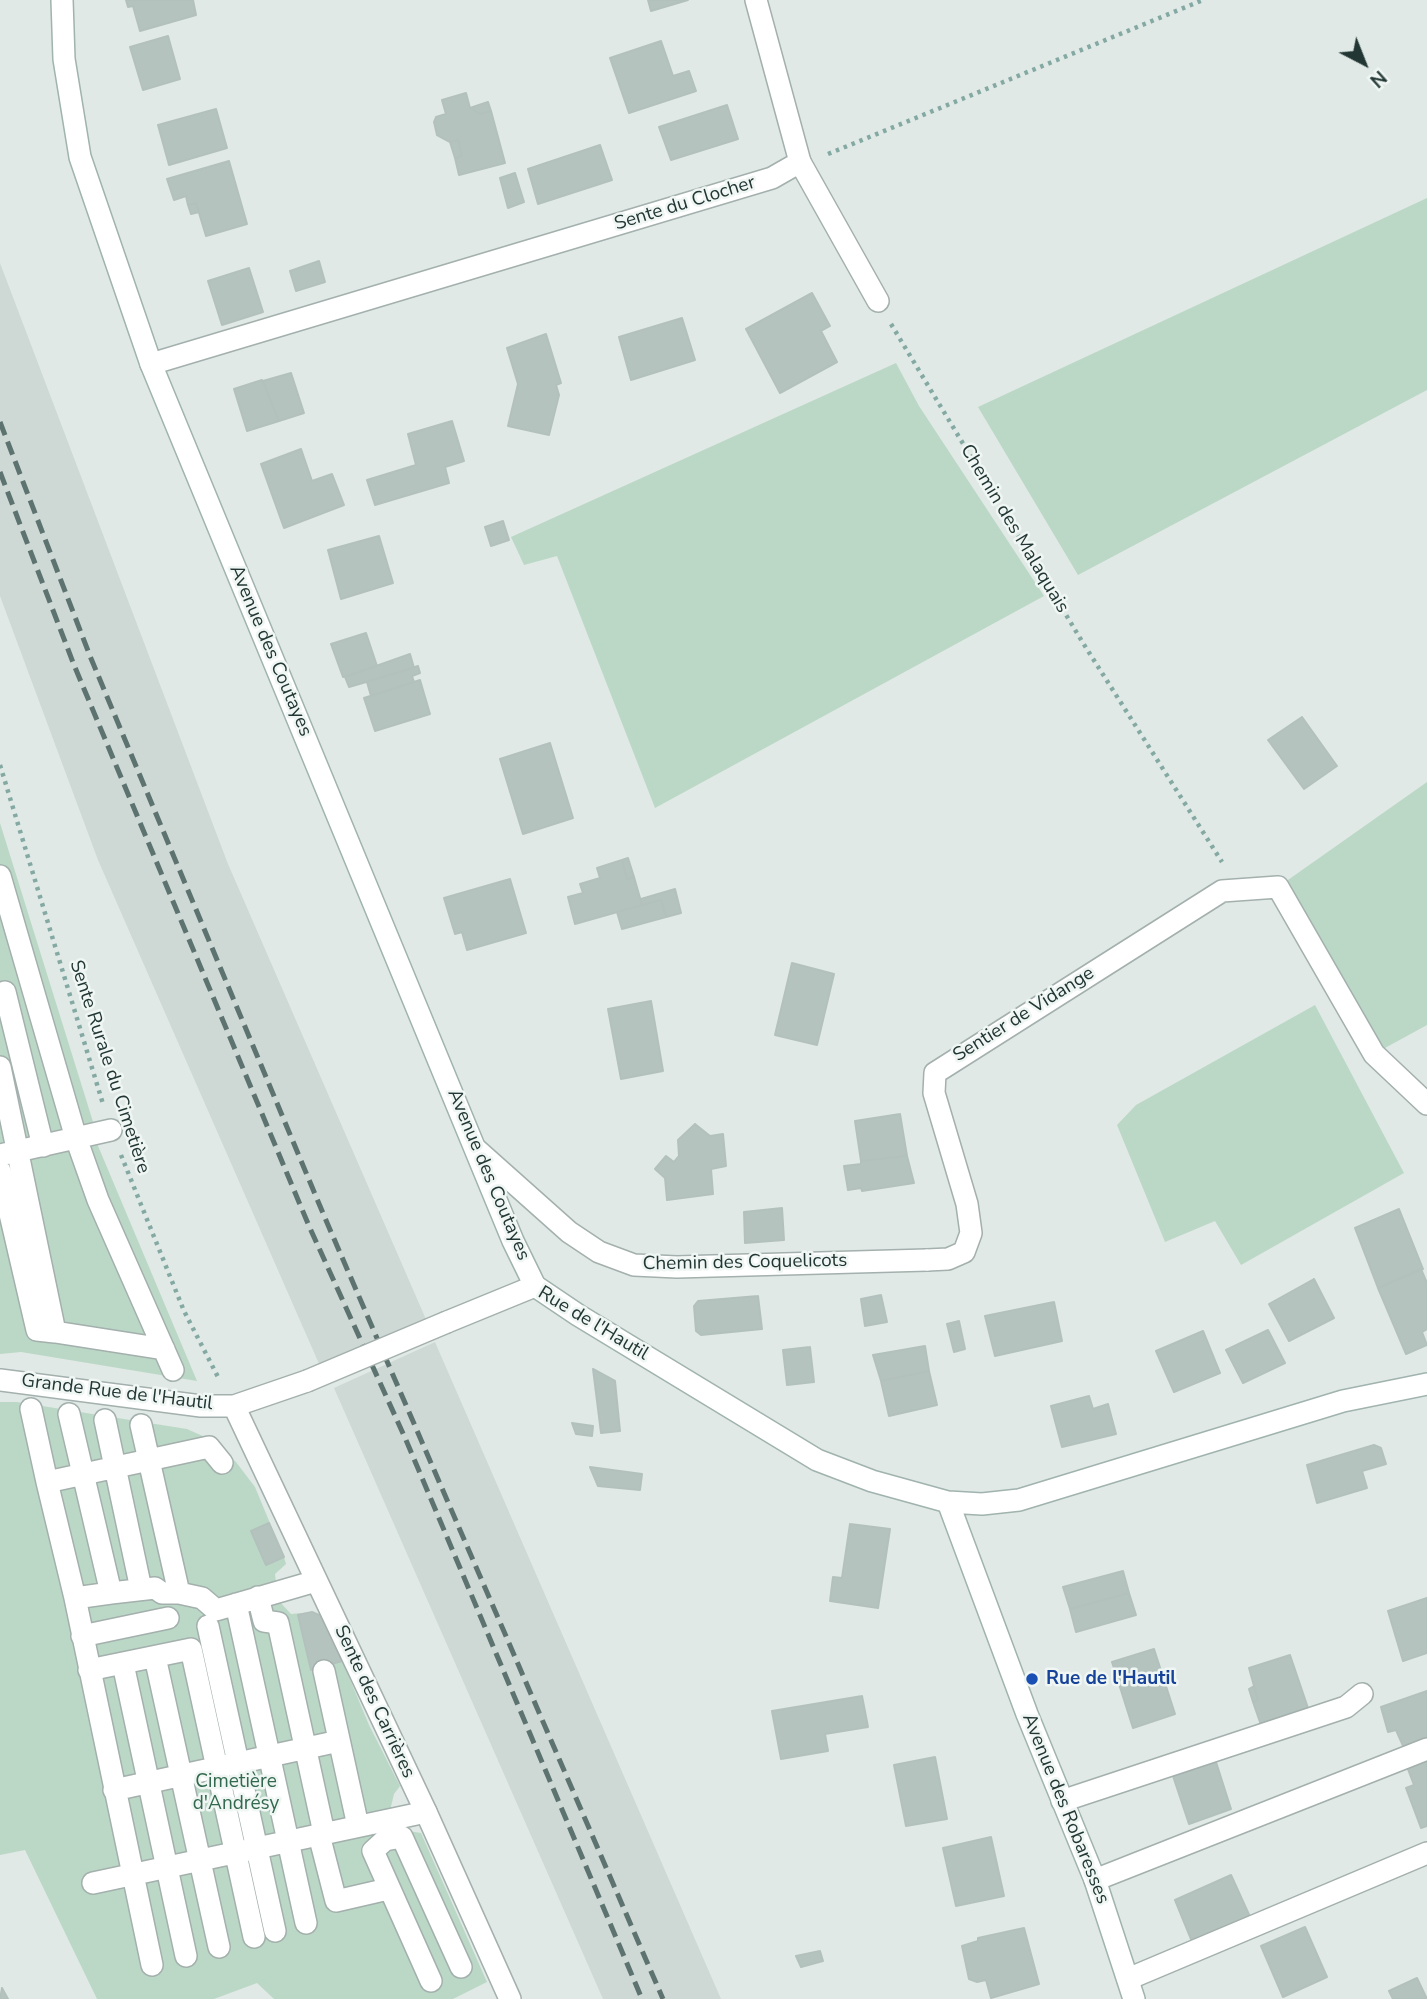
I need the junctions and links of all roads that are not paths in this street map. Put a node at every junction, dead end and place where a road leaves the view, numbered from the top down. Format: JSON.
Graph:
{"nodes":[{"id":1,"x":62,"y":0,"type":"edge"},
{"id":2,"x":756,"y":0,"type":"edge"},
{"id":3,"x":800,"y":162,"type":"junction"},
{"id":4,"x":878,"y":301,"type":"road end"},
{"id":5,"x":151,"y":364,"type":"junction"},
{"id":6,"x":0,"y":876,"type":"edge"},
{"id":7,"x":2,"y":985,"type":"edge"},
{"id":8,"x":32,"y":986,"type":"junction"},
{"id":9,"x":0,"y":1067,"type":"edge"},
{"id":10,"x":1427,"y":1104,"type":"edge"},
{"id":11,"x":111,"y":1130,"type":"road end"},
{"id":12,"x":76,"y":1138,"type":"junction"},
{"id":13,"x":43,"y":1146,"type":"junction"},
{"id":14,"x":477,"y":1150,"type":"junction"},
{"id":15,"x":10,"y":1153,"type":"edge"},
{"id":16,"x":0,"y":1171,"type":"edge"},
{"id":17,"x":926,"y":1260,"type":"joint"},
{"id":18,"x":535,"y":1286,"type":"junction"},
{"id":19,"x":55,"y":1332,"type":"junction"},
{"id":20,"x":164,"y":1349,"type":"junction"},
{"id":21,"x":173,"y":1370,"type":"dead end"},
{"id":22,"x":0,"y":1380,"type":"edge"},
{"id":23,"x":1427,"y":1384,"type":"edge"},
{"id":24,"x":234,"y":1406,"type":"junction"},
{"id":25,"x":31,"y":1409,"type":"dead end"},
{"id":26,"x":69,"y":1415,"type":"dead end"},
{"id":27,"x":105,"y":1420,"type":"dead end"},
{"id":28,"x":141,"y":1425,"type":"dead end"},
{"id":29,"x":149,"y":1460,"type":"junction"},
{"id":30,"x":222,"y":1463,"type":"dead end"},
{"id":31,"x":115,"y":1467,"type":"junction"},
{"id":32,"x":83,"y":1474,"type":"junction"},
{"id":33,"x":47,"y":1482,"type":"junction"},
{"id":34,"x":948,"y":1502,"type":"junction"},
{"id":35,"x":316,"y":1581,"type":"junction"},
{"id":36,"x":141,"y":1589,"type":"junction"},
{"id":37,"x":111,"y":1593,"type":"junction"},
{"id":38,"x":171,"y":1593,"type":"junction"},
{"id":39,"x":258,"y":1597,"type":"junction"},
{"id":40,"x":75,"y":1598,"type":"junction"},
{"id":41,"x":220,"y":1613,"type":"junction"},
{"id":42,"x":168,"y":1618,"type":"junction"},
{"id":43,"x":82,"y":1636,"type":"junction"},
{"id":44,"x":173,"y":1653,"type":"junction"},
{"id":45,"x":122,"y":1664,"type":"junction"},
{"id":46,"x":89,"y":1671,"type":"junction"},
{"id":47,"x":324,"y":1671,"type":"dead end"},
{"id":48,"x":1362,"y":1694,"type":"dead end"},
{"id":49,"x":339,"y":1741,"type":"junction"},
{"id":50,"x":306,"y":1749,"type":"junction"},
{"id":51,"x":1427,"y":1749,"type":"edge"},
{"id":52,"x":269,"y":1756,"type":"junction"},
{"id":53,"x":238,"y":1763,"type":"junction"},
{"id":54,"x":216,"y":1768,"type":"junction"},
{"id":55,"x":181,"y":1775,"type":"junction"},
{"id":56,"x":148,"y":1783,"type":"junction"},
{"id":57,"x":114,"y":1790,"type":"junction"},
{"id":58,"x":1062,"y":1801,"type":"junction"},
{"id":59,"x":426,"y":1812,"type":"junction"},
{"id":60,"x":373,"y":1830,"type":"junction"},
{"id":61,"x":322,"y":1834,"type":"junction"},
{"id":62,"x":288,"y":1841,"type":"junction"},
{"id":63,"x":257,"y":1848,"type":"junction"},
{"id":64,"x":235,"y":1853,"type":"junction"},
{"id":65,"x":1427,"y":1853,"type":"edge"},
{"id":66,"x":200,"y":1860,"type":"junction"},
{"id":67,"x":167,"y":1867,"type":"junction"},
{"id":68,"x":132,"y":1875,"type":"junction"},
{"id":69,"x":1096,"y":1880,"type":"junction"},
{"id":70,"x":93,"y":1883,"type":"dead end"},
{"id":71,"x":388,"y":1889,"type":"junction"},
{"id":72,"x":306,"y":1923,"type":"dead end"},
{"id":73,"x":275,"y":1931,"type":"dead end"},
{"id":74,"x":254,"y":1937,"type":"dead end"},
{"id":75,"x":219,"y":1947,"type":"dead end"},
{"id":76,"x":186,"y":1956,"type":"dead end"},
{"id":77,"x":152,"y":1965,"type":"dead end"},
{"id":78,"x":461,"y":1967,"type":"dead end"},
{"id":79,"x":431,"y":1981,"type":"dead end"},
{"id":80,"x":1131,"y":1989,"type":"edge"},
{"id":81,"x":510,"y":1999,"type":"edge"}],
"edges":[{"from":1,"to":5,"type":"street","name":"Avenue des Coutayes"},
{"from":2,"to":3,"type":"street"},
{"from":3,"to":4,"type":"street"},
{"from":3,"to":5,"type":"street","name":"Sente du Clocher"},
{"from":5,"to":14,"type":"street","name":"Avenue des Coutayes"},
{"from":6,"to":8,"type":"street"},
{"from":7,"to":8,"type":"street"},
{"from":7,"to":13,"type":"street"},
{"from":8,"to":12,"type":"street"},
{"from":9,"to":15,"type":"street"},
{"from":10,"to":17,"type":"street","name":"Sentier de Vidange"},
{"from":11,"to":12,"type":"street"},
{"from":12,"to":13,"type":"street"},
{"from":12,"to":20,"type":"street"},
{"from":13,"to":15,"type":"street"},
{"from":14,"to":17,"type":"street","name":"Chemin des Coquelicots"},
{"from":14,"to":18,"type":"street","name":"Avenue des Coutayes"},
{"from":15,"to":19,"type":"street"},
{"from":16,"to":19,"type":"street"},
{"from":18,"to":24,"type":"street","name":"Rue de l'Hautil","bridge":true},
{"from":18,"to":34,"type":"street","name":"Rue de l'Hautil"},
{"from":19,"to":20,"type":"street"},
{"from":20,"to":21,"type":"street"},
{"from":22,"to":24,"type":"street","name":"Grande Rue de l'Hautil"},
{"from":23,"to":34,"type":"street","name":"Rue de l'Hautil"},
{"from":24,"to":35,"type":"street","name":"Sente des Carrières"},
{"from":25,"to":33,"type":"street"},
{"from":26,"to":32,"type":"street"},
{"from":27,"to":31,"type":"street"},
{"from":28,"to":29,"type":"street"},
{"from":29,"to":30,"type":"street"},
{"from":29,"to":31,"type":"street"},
{"from":29,"to":38,"type":"street"},
{"from":31,"to":32,"type":"street"},
{"from":31,"to":36,"type":"street"},
{"from":32,"to":33,"type":"street"},
{"from":32,"to":37,"type":"street"},
{"from":33,"to":40,"type":"street"},
{"from":34,"to":58,"type":"street","name":"Avenue des Robaresses"},
{"from":35,"to":39,"type":"street"},
{"from":35,"to":59,"type":"street","name":"Sente des Carrières"},
{"from":36,"to":37,"type":"street"},
{"from":36,"to":38,"type":"street"},
{"from":37,"to":40,"type":"street"},
{"from":38,"to":41,"type":"street"},
{"from":38,"to":42,"type":"street"},
{"from":39,"to":41,"type":"street"},
{"from":39,"to":50,"type":"street"},
{"from":40,"to":43,"type":"street"},
{"from":41,"to":44,"type":"street"},
{"from":41,"to":52,"type":"street"},
{"from":41,"to":53,"type":"street"},
{"from":42,"to":43,"type":"street"},
{"from":42,"to":44,"type":"street"},
{"from":43,"to":46,"type":"street"},
{"from":44,"to":45,"type":"street"},
{"from":44,"to":54,"type":"street"},
{"from":44,"to":55,"type":"street"},
{"from":45,"to":46,"type":"street"},
{"from":45,"to":56,"type":"street"},
{"from":46,"to":57,"type":"street"},
{"from":47,"to":49,"type":"street"},
{"from":48,"to":58,"type":"street"},
{"from":49,"to":50,"type":"street"},
{"from":49,"to":60,"type":"street"},
{"from":50,"to":52,"type":"street"},
{"from":50,"to":61,"type":"street"},
{"from":51,"to":69,"type":"street"},
{"from":52,"to":53,"type":"street"},
{"from":52,"to":62,"type":"street"},
{"from":53,"to":54,"type":"street"},
{"from":53,"to":63,"type":"street"},
{"from":54,"to":55,"type":"street"},
{"from":54,"to":64,"type":"street"},
{"from":55,"to":56,"type":"street"},
{"from":55,"to":66,"type":"street"},
{"from":56,"to":57,"type":"street"},
{"from":56,"to":67,"type":"street"},
{"from":57,"to":68,"type":"street"},
{"from":58,"to":69,"type":"street","name":"Avenue des Robaresses"},
{"from":59,"to":60,"type":"street"},
{"from":59,"to":81,"type":"street","name":"Sente des Carrières"},
{"from":60,"to":61,"type":"street"},
{"from":60,"to":71,"type":"street"},
{"from":60,"to":78,"type":"street"},
{"from":61,"to":62,"type":"street"},
{"from":61,"to":71,"type":"street"},
{"from":62,"to":63,"type":"street"},
{"from":62,"to":72,"type":"street"},
{"from":63,"to":64,"type":"street"},
{"from":63,"to":73,"type":"street"},
{"from":64,"to":66,"type":"street"},
{"from":64,"to":74,"type":"street"},
{"from":65,"to":80,"type":"street"},
{"from":66,"to":67,"type":"street"},
{"from":66,"to":75,"type":"street"},
{"from":67,"to":68,"type":"street"},
{"from":67,"to":76,"type":"street"},
{"from":68,"to":70,"type":"street"},
{"from":68,"to":77,"type":"street"},
{"from":69,"to":80,"type":"street","name":"Avenue des Robaresses"},
{"from":71,"to":79,"type":"street"}]}
